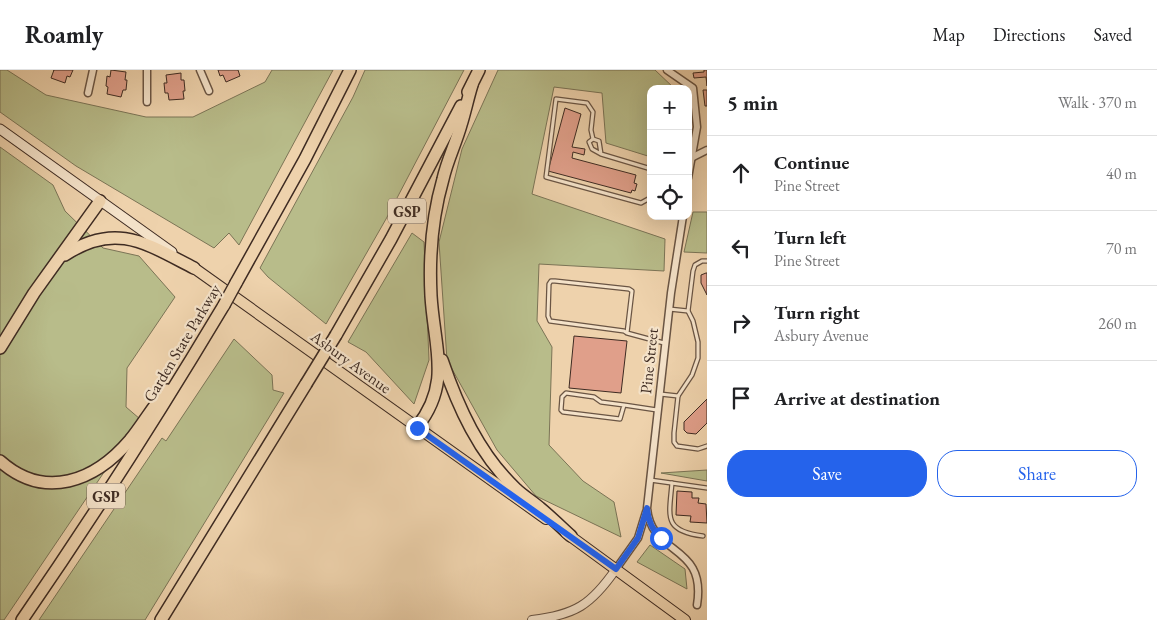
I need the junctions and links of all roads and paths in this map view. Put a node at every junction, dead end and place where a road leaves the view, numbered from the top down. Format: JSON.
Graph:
{"nodes":[{"id":1,"x":93,"y":70,"type":"edge"},
{"id":2,"x":147,"y":70,"type":"edge"},
{"id":3,"x":200,"y":70,"type":"edge"},
{"id":4,"x":350,"y":70,"type":"edge"},
{"id":5,"x":479,"y":70,"type":"edge"},
{"id":6,"x":667,"y":70,"type":"edge"},
{"id":7,"x":472,"y":85,"type":"junction"},
{"id":8,"x":209,"y":91,"type":"dead end"},
{"id":9,"x":88,"y":93,"type":"dead end"},
{"id":10,"x":147,"y":102,"type":"dead end"},
{"id":11,"x":0,"y":129,"type":"edge"},
{"id":12,"x":593,"y":139,"type":"junction"},
{"id":13,"x":707,"y":150,"type":"edge"},
{"id":14,"x":692,"y":153,"type":"edge"},
{"id":15,"x":601,"y":154,"type":"junction"},
{"id":16,"x":692,"y":158,"type":"edge"},
{"id":17,"x":647,"y":168,"type":"edge"},
{"id":18,"x":647,"y":200,"type":"edge"},
{"id":19,"x":100,"y":201,"type":"junction"},
{"id":20,"x":682,"y":220,"type":"edge"},
{"id":21,"x":57,"y":261,"type":"junction"},
{"id":22,"x":707,"y":261,"type":"edge"},
{"id":23,"x":194,"y":268,"type":"junction"},
{"id":24,"x":669,"y":309,"type":"junction"},
{"id":25,"x":688,"y":311,"type":"junction"},
{"id":26,"x":628,"y":333,"type":"junction"},
{"id":27,"x":665,"y":344,"type":"junction"},
{"id":28,"x":0,"y":348,"type":"edge"},
{"id":29,"x":439,"y":352,"type":"junction"},
{"id":30,"x":186,"y":368,"type":"junction"},
{"id":31,"x":660,"y":394,"type":"junction"},
{"id":32,"x":678,"y":396,"type":"junction"},
{"id":33,"x":624,"y":405,"type":"junction"},
{"id":34,"x":658,"y":410,"type":"junction"},
{"id":35,"x":417,"y":428,"type":"junction"},
{"id":36,"x":707,"y":446,"type":"edge"},
{"id":37,"x":0,"y":461,"type":"edge"},
{"id":38,"x":650,"y":480,"type":"junction"},
{"id":39,"x":672,"y":483,"type":"junction"},
{"id":40,"x":707,"y":488,"type":"edge"},
{"id":41,"x":647,"y":508,"type":"junction"},
{"id":42,"x":571,"y":536,"type":"junction"},
{"id":43,"x":703,"y":536,"type":"dead end"},
{"id":44,"x":616,"y":569,"type":"junction"},
{"id":45,"x":697,"y":605,"type":"dead end"},
{"id":46,"x":22,"y":620,"type":"edge"},
{"id":47,"x":162,"y":620,"type":"edge"},
{"id":48,"x":532,"y":620,"type":"edge"},
{"id":49,"x":685,"y":620,"type":"edge"}],
"edges":[{"from":1,"to":9,"type":"street"},
{"from":2,"to":10,"type":"street"},
{"from":3,"to":8,"type":"street"},
{"from":4,"to":30,"type":"highway","name":"Garden State Parkway","number":"GSP","bridge":true},
{"from":5,"to":7,"type":"highway","number":"GSP"},
{"from":6,"to":14,"type":"street"},
{"from":7,"to":29,"type":"highway"},
{"from":7,"to":47,"type":"highway","number":"GSP","bridge":true},
{"from":11,"to":19,"type":"main road","name":"Asbury Avenue"},
{"from":12,"to":15,"type":"lane"},
{"from":12,"to":15,"type":"lane"},
{"from":12,"to":18,"type":"lane"},
{"from":13,"to":16,"type":"street"},
{"from":15,"to":17,"type":"lane"},
{"from":19,"to":21,"type":"highway"},
{"from":19,"to":23,"type":"main road","name":"Asbury Avenue"},
{"from":20,"to":24,"type":"street","name":"Pine Street"},
{"from":21,"to":23,"type":"highway"},
{"from":21,"to":28,"type":"highway"},
{"from":22,"to":25,"type":"lane"},
{"from":23,"to":35,"type":"main road","name":"Asbury Avenue"},
{"from":24,"to":25,"type":"lane"},
{"from":24,"to":27,"type":"street","name":"Pine Street"},
{"from":25,"to":32,"type":"lane"},
{"from":26,"to":26,"type":"lane"},
{"from":26,"to":27,"type":"lane"},
{"from":27,"to":31,"type":"street","name":"Pine Street"},
{"from":29,"to":35,"type":"highway"},
{"from":29,"to":42,"type":"highway"},
{"from":30,"to":37,"type":"highway"},
{"from":30,"to":46,"type":"highway","name":"Garden State Parkway","number":"GSP"},
{"from":31,"to":32,"type":"lane"},
{"from":31,"to":34,"type":"street","name":"Pine Street"},
{"from":32,"to":36,"type":"lane"},
{"from":33,"to":33,"type":"lane"},
{"from":33,"to":34,"type":"lane"},
{"from":34,"to":38,"type":"street","name":"Pine Street"},
{"from":35,"to":42,"type":"main road","name":"Asbury Avenue"},
{"from":38,"to":39,"type":"lane"},
{"from":38,"to":41,"type":"street","name":"Pine Street"},
{"from":39,"to":40,"type":"lane"},
{"from":39,"to":43,"type":"lane"},
{"from":41,"to":44,"type":"street","name":"Pine Street"},
{"from":41,"to":45,"type":"street","name":"Pine Street"},
{"from":42,"to":44,"type":"main road","name":"Asbury Avenue"},
{"from":44,"to":48,"type":"street"},
{"from":44,"to":49,"type":"main road","name":"Asbury Avenue"}]}
